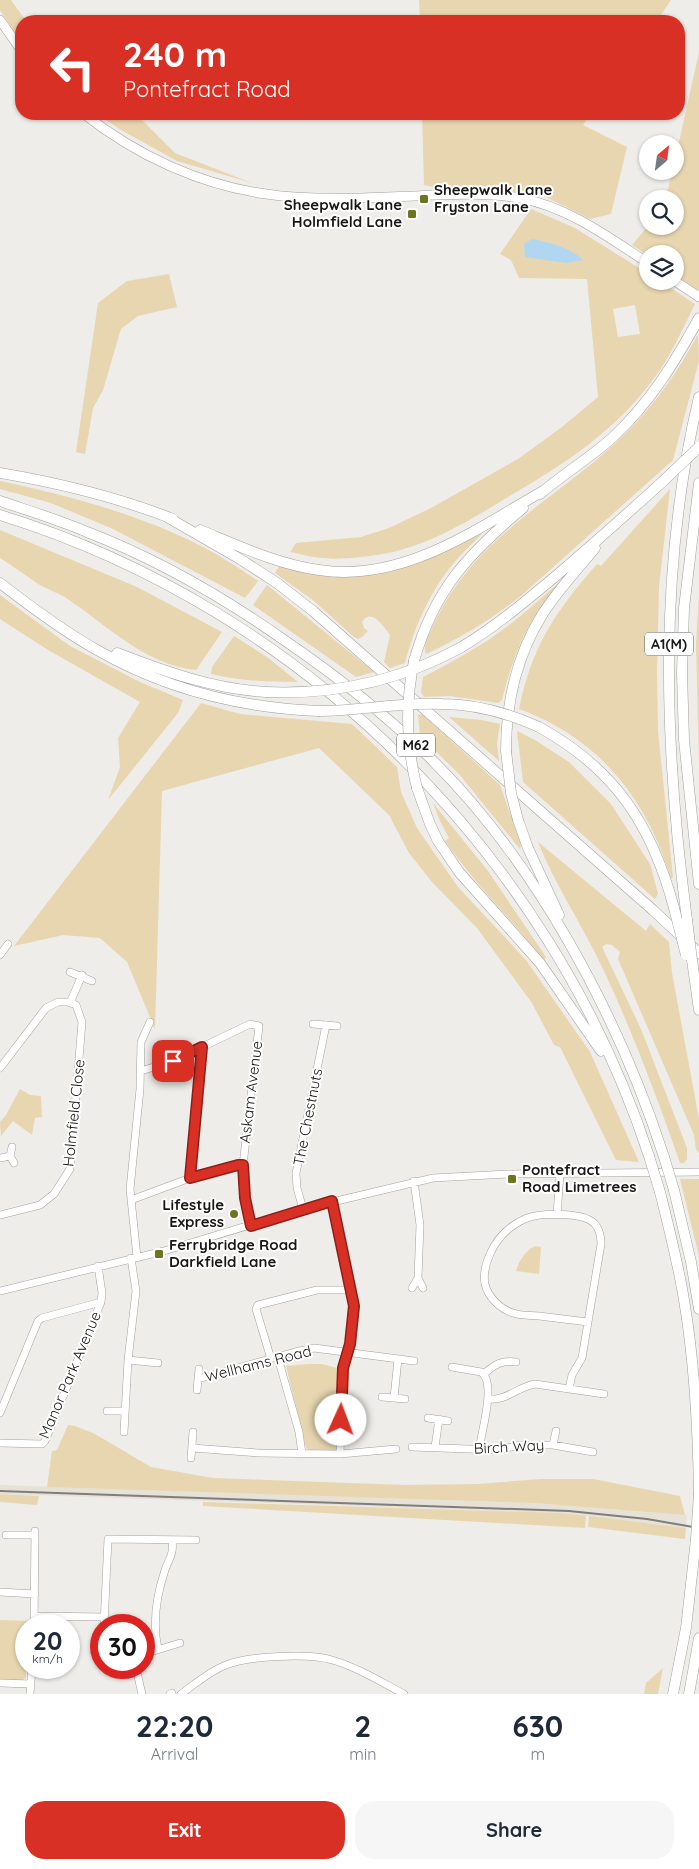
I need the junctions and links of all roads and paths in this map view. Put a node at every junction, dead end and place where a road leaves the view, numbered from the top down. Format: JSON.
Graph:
{"nodes":[{"id":1,"x":0,"y":20,"type":"edge"},
{"id":2,"x":15,"y":41,"type":"edge"},
{"id":3,"x":93,"y":120,"type":"edge"},
{"id":4,"x":639,"y":257,"type":"edge"},
{"id":5,"x":684,"y":287,"type":"edge"},
{"id":6,"x":699,"y":297,"type":"edge"},
{"id":7,"x":699,"y":318,"type":"edge"},
{"id":8,"x":699,"y":397,"type":"edge"},
{"id":9,"x":699,"y":447,"type":"edge"},
{"id":10,"x":0,"y":473,"type":"edge"},
{"id":11,"x":699,"y":483,"type":"edge"},
{"id":12,"x":543,"y":491,"type":"junction"},
{"id":13,"x":0,"y":500,"type":"edge"},
{"id":14,"x":0,"y":515,"type":"edge"},
{"id":15,"x":167,"y":517,"type":"junction"},
{"id":16,"x":614,"y":526,"type":"junction"},
{"id":17,"x":0,"y":578,"type":"edge"},
{"id":18,"x":0,"y":583,"type":"edge"},
{"id":19,"x":117,"y":653,"type":"junction"},
{"id":20,"x":228,"y":700,"type":"junction"},
{"id":21,"x":699,"y":884,"type":"edge"},
{"id":22,"x":8,"y":944,"type":"dead end"},
{"id":23,"x":0,"y":955,"type":"edge"},
{"id":24,"x":692,"y":956,"type":"edge"},
{"id":25,"x":70,"y":972,"type":"dead end"},
{"id":26,"x":82,"y":976,"type":"junction"},
{"id":27,"x":588,"y":977,"type":"junction"},
{"id":28,"x":92,"y":981,"type":"dead end"},
{"id":29,"x":70,"y":1002,"type":"junction"},
{"id":30,"x":699,"y":1010,"type":"edge"},
{"id":31,"x":150,"y":1022,"type":"dead end"},
{"id":32,"x":313,"y":1024,"type":"dead end"},
{"id":33,"x":326,"y":1025,"type":"junction"},
{"id":34,"x":337,"y":1026,"type":"dead end"},
{"id":35,"x":202,"y":1047,"type":"junction"},
{"id":36,"x":0,"y":1068,"type":"edge"},
{"id":37,"x":141,"y":1071,"type":"junction"},
{"id":38,"x":625,"y":1092,"type":"junction"},
{"id":39,"x":12,"y":1147,"type":"dead end"},
{"id":40,"x":0,"y":1158,"type":"edge"},
{"id":41,"x":243,"y":1165,"type":"junction"},
{"id":42,"x":699,"y":1172,"type":"edge"},
{"id":43,"x":560,"y":1174,"type":"junction"},
{"id":44,"x":190,"y":1178,"type":"junction"},
{"id":45,"x":414,"y":1181,"type":"junction"},
{"id":46,"x":131,"y":1200,"type":"junction"},
{"id":47,"x":332,"y":1201,"type":"junction"},
{"id":48,"x":303,"y":1209,"type":"junction"},
{"id":49,"x":0,"y":1215,"type":"edge"},
{"id":50,"x":557,"y":1215,"type":"junction"},
{"id":51,"x":251,"y":1226,"type":"junction"},
{"id":52,"x":134,"y":1258,"type":"junction"},
{"id":53,"x":98,"y":1266,"type":"junction"},
{"id":54,"x":418,"y":1278,"type":"junction"},
{"id":55,"x":412,"y":1288,"type":"dead end"},
{"id":56,"x":423,"y":1288,"type":"dead end"},
{"id":57,"x":0,"y":1290,"type":"edge"},
{"id":58,"x":351,"y":1290,"type":"junction"},
{"id":59,"x":101,"y":1302,"type":"junction"},
{"id":60,"x":699,"y":1309,"type":"edge"},
{"id":61,"x":588,"y":1322,"type":"junction"},
{"id":62,"x":348,"y":1353,"type":"junction"},
{"id":63,"x":274,"y":1358,"type":"junction"},
{"id":64,"x":398,"y":1359,"type":"junction"},
{"id":65,"x":128,"y":1360,"type":"junction"},
{"id":66,"x":414,"y":1361,"type":"dead end"},
{"id":67,"x":516,"y":1362,"type":"dead end"},
{"id":68,"x":158,"y":1363,"type":"dead end"},
{"id":69,"x":452,"y":1367,"type":"dead end"},
{"id":70,"x":198,"y":1369,"type":"dead end"},
{"id":71,"x":484,"y":1374,"type":"junction"},
{"id":72,"x":198,"y":1379,"type":"junction"},
{"id":73,"x":569,"y":1389,"type":"junction"},
{"id":74,"x":197,"y":1390,"type":"dead end"},
{"id":75,"x":604,"y":1394,"type":"dead end"},
{"id":76,"x":382,"y":1398,"type":"dead end"},
{"id":77,"x":394,"y":1398,"type":"junction"},
{"id":78,"x":405,"y":1399,"type":"dead end"},
{"id":79,"x":488,"y":1399,"type":"junction"},
{"id":80,"x":107,"y":1410,"type":"dead end"},
{"id":81,"x":125,"y":1411,"type":"junction"},
{"id":82,"x":0,"y":1413,"type":"edge"},
{"id":83,"x":428,"y":1418,"type":"dead end"},
{"id":84,"x":439,"y":1419,"type":"junction"},
{"id":85,"x":448,"y":1420,"type":"dead end"},
{"id":86,"x":556,"y":1431,"type":"dead end"},
{"id":87,"x":124,"y":1432,"type":"dead end"},
{"id":88,"x":193,"y":1432,"type":"dead end"},
{"id":89,"x":0,"y":1443,"type":"edge"},
{"id":90,"x":553,"y":1445,"type":"junction"},
{"id":91,"x":412,"y":1447,"type":"dead end"},
{"id":92,"x":435,"y":1447,"type":"junction"},
{"id":93,"x":192,"y":1448,"type":"junction"},
{"id":94,"x":396,"y":1449,"type":"dead end"},
{"id":95,"x":480,"y":1450,"type":"junction"},
{"id":96,"x":594,"y":1452,"type":"dead end"},
{"id":97,"x":302,"y":1454,"type":"junction"},
{"id":98,"x":340,"y":1454,"type":"junction"},
{"id":99,"x":191,"y":1458,"type":"dead end"},
{"id":100,"x":699,"y":1493,"type":"edge"},
{"id":101,"x":6,"y":1535,"type":"dead end"},
{"id":102,"x":172,"y":1540,"type":"junction"},
{"id":103,"x":196,"y":1540,"type":"dead end"},
{"id":104,"x":0,"y":1592,"type":"edge"},
{"id":105,"x":35,"y":1594,"type":"junction"},
{"id":106,"x":34,"y":1614,"type":"edge"},
{"id":107,"x":104,"y":1614,"type":"edge"},
{"id":108,"x":699,"y":1638,"type":"edge"},
{"id":109,"x":180,"y":1643,"type":"dead end"},
{"id":110,"x":158,"y":1649,"type":"junction"},
{"id":111,"x":155,"y":1650,"type":"edge"},
{"id":112,"x":31,"y":1679,"type":"edge"},
{"id":113,"x":139,"y":1679,"type":"edge"},
{"id":114,"x":0,"y":1683,"type":"edge"},
{"id":115,"x":31,"y":1684,"type":"junction"},
{"id":116,"x":30,"y":1694,"type":"edge"},
{"id":117,"x":142,"y":1694,"type":"edge"},
{"id":118,"x":181,"y":1694,"type":"edge"},
{"id":119,"x":404,"y":1694,"type":"edge"},
{"id":120,"x":673,"y":1694,"type":"edge"},
{"id":121,"x":689,"y":1694,"type":"edge"}],
"edges":[{"from":1,"to":2,"type":"main road"},
{"from":3,"to":4,"type":"main road"},
{"from":5,"to":6,"type":"main road"},
{"from":7,"to":12,"type":"highway"},
{"from":8,"to":24,"type":"highway","number":"A1(M)","bridge":true},
{"from":9,"to":16,"type":"highway","bridge":true},
{"from":10,"to":15,"type":"highway"},
{"from":11,"to":21,"type":"highway","number":"A1(M)"},
{"from":12,"to":15,"type":"highway"},
{"from":12,"to":38,"type":"highway","bridge":true},
{"from":13,"to":27,"type":"highway","number":"M62"},
{"from":14,"to":38,"type":"highway","number":"M62"},
{"from":15,"to":24,"type":"highway"},
{"from":16,"to":19,"type":"highway","bridge":true},
{"from":16,"to":27,"type":"highway","bridge":true},
{"from":17,"to":19,"type":"highway"},
{"from":18,"to":20,"type":"highway"},
{"from":19,"to":20,"type":"highway"},
{"from":20,"to":24,"type":"highway","bridge":true},
{"from":22,"to":23,"type":"street"},
{"from":24,"to":30,"type":"highway","number":"A1(M)"},
{"from":25,"to":26,"type":"street"},
{"from":26,"to":28,"type":"street"},
{"from":26,"to":29,"type":"street"},
{"from":27,"to":60,"type":"highway","number":"M62","bridge":true},
{"from":29,"to":36,"type":"street"},
{"from":29,"to":49,"type":"street","name":"Holmfield Close"},
{"from":31,"to":37,"type":"street"},
{"from":32,"to":33,"type":"street"},
{"from":33,"to":34,"type":"street"},
{"from":33,"to":48,"type":"street","name":"The Chestnuts"},
{"from":35,"to":37,"type":"street","name":"Askam Avenue"},
{"from":35,"to":41,"type":"street","name":"Askam Avenue"},
{"from":35,"to":44,"type":"street"},
{"from":37,"to":46,"type":"street"},
{"from":38,"to":100,"type":"highway","number":"M62","bridge":true},
{"from":39,"to":40,"type":"street"},
{"from":41,"to":44,"type":"street"},
{"from":41,"to":51,"type":"street","name":"Askam Avenue"},
{"from":42,"to":43,"type":"street"},
{"from":43,"to":45,"type":"street"},
{"from":43,"to":50,"type":"street"},
{"from":44,"to":46,"type":"street"},
{"from":45,"to":47,"type":"street"},
{"from":45,"to":54,"type":"street"},
{"from":46,"to":52,"type":"street"},
{"from":47,"to":48,"type":"street"},
{"from":47,"to":58,"type":"street"},
{"from":48,"to":51,"type":"street"},
{"from":50,"to":61,"type":"street"},
{"from":50,"to":61,"type":"street"},
{"from":51,"to":52,"type":"street"},
{"from":52,"to":53,"type":"street"},
{"from":52,"to":65,"type":"street"},
{"from":53,"to":57,"type":"street"},
{"from":53,"to":59,"type":"street","name":"Manor Park Avenue"},
{"from":54,"to":55,"type":"street"},
{"from":54,"to":56,"type":"street"},
{"from":58,"to":62,"type":"street"},
{"from":58,"to":63,"type":"street"},
{"from":59,"to":82,"type":"street"},
{"from":59,"to":89,"type":"street","name":"Manor Park Avenue"},
{"from":61,"to":73,"type":"street"},
{"from":62,"to":63,"type":"street","name":"Wellhams Road"},
{"from":62,"to":64,"type":"street","name":"Wellhams Road"},
{"from":62,"to":98,"type":"street"},
{"from":63,"to":72,"type":"street","name":"Wellhams Road"},
{"from":63,"to":97,"type":"street"},
{"from":64,"to":66,"type":"street","name":"Wellhams Road"},
{"from":64,"to":77,"type":"street"},
{"from":65,"to":68,"type":"street"},
{"from":65,"to":81,"type":"street"},
{"from":67,"to":71,"type":"street"},
{"from":69,"to":71,"type":"street"},
{"from":70,"to":72,"type":"street","name":"Wellhams Road"},
{"from":71,"to":79,"type":"street"},
{"from":72,"to":74,"type":"street","name":"Wellhams Road"},
{"from":73,"to":75,"type":"street"},
{"from":73,"to":79,"type":"street"},
{"from":76,"to":77,"type":"street"},
{"from":77,"to":78,"type":"street"},
{"from":79,"to":95,"type":"street"},
{"from":80,"to":81,"type":"street"},
{"from":81,"to":87,"type":"street"},
{"from":83,"to":84,"type":"street"},
{"from":84,"to":85,"type":"street"},
{"from":84,"to":92,"type":"street"},
{"from":86,"to":90,"type":"street","name":"Birch Way"},
{"from":88,"to":93,"type":"street"},
{"from":90,"to":95,"type":"street","name":"Birch Way"},
{"from":90,"to":96,"type":"street","name":"Birch Way"},
{"from":91,"to":92,"type":"street","name":"Birch Way"},
{"from":92,"to":95,"type":"street","name":"Birch Way"},
{"from":93,"to":97,"type":"street"},
{"from":93,"to":99,"type":"street"},
{"from":94,"to":98,"type":"street"},
{"from":97,"to":98,"type":"street"},
{"from":100,"to":120,"type":"highway","number":"M62","bridge":true},
{"from":101,"to":105,"type":"street"},
{"from":102,"to":103,"type":"street"},
{"from":102,"to":107,"type":"street"},
{"from":102,"to":110,"type":"street"},
{"from":104,"to":105,"type":"street"},
{"from":105,"to":106,"type":"street"},
{"from":108,"to":121,"type":"highway"},
{"from":109,"to":110,"type":"street"},
{"from":110,"to":111,"type":"street"},
{"from":112,"to":115,"type":"street"},
{"from":113,"to":117,"type":"street"},
{"from":114,"to":115,"type":"street"},
{"from":115,"to":116,"type":"street"},
{"from":118,"to":119,"type":"street"}]}
